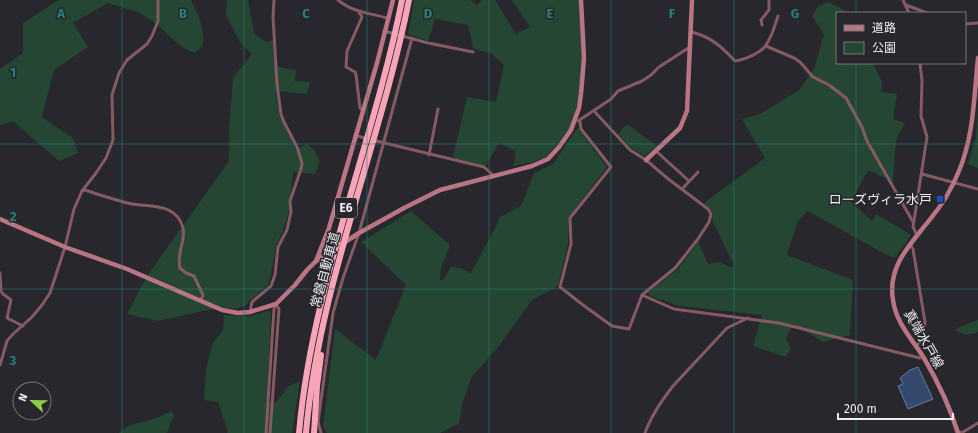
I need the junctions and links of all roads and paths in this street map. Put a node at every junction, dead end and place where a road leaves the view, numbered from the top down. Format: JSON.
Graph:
{"nodes":[{"id":1,"x":158,"y":0,"type":"edge"},
{"id":2,"x":274,"y":0,"type":"edge"},
{"id":3,"x":338,"y":0,"type":"edge"},
{"id":4,"x":393,"y":0,"type":"edge"},
{"id":5,"x":402,"y":0,"type":"edge"},
{"id":6,"x":409,"y":0,"type":"edge"},
{"id":7,"x":581,"y":0,"type":"edge"},
{"id":8,"x":692,"y":0,"type":"edge"},
{"id":9,"x":769,"y":0,"type":"edge"},
{"id":10,"x":903,"y":0,"type":"edge"},
{"id":11,"x":906,"y":4,"type":"junction"},
{"id":12,"x":359,"y":12,"type":"junction"},
{"id":13,"x":909,"y":12,"type":"edge"},
{"id":14,"x":925,"y":12,"type":"edge"},
{"id":15,"x":778,"y":16,"type":"dead end"},
{"id":16,"x":387,"y":18,"type":"junction"},
{"id":17,"x":978,"y":23,"type":"edge"},
{"id":18,"x":966,"y":24,"type":"edge"},
{"id":19,"x":762,"y":25,"type":"dead end"},
{"id":20,"x":385,"y":31,"type":"junction"},
{"id":21,"x":691,"y":32,"type":"junction"},
{"id":22,"x":411,"y":38,"type":"junction"},
{"id":23,"x":766,"y":46,"type":"junction"},
{"id":24,"x":690,"y":47,"type":"junction"},
{"id":25,"x":473,"y":52,"type":"dead end"},
{"id":26,"x":978,"y":58,"type":"edge"},
{"id":27,"x":920,"y":64,"type":"edge"},
{"id":28,"x":438,"y":109,"type":"dead end"},
{"id":29,"x":363,"y":110,"type":"junction"},
{"id":30,"x":594,"y":111,"type":"junction"},
{"id":31,"x":577,"y":121,"type":"junction"},
{"id":32,"x":357,"y":136,"type":"junction"},
{"id":33,"x":382,"y":143,"type":"junction"},
{"id":34,"x":656,"y":151,"type":"junction"},
{"id":35,"x":429,"y":155,"type":"junction"},
{"id":36,"x":646,"y":160,"type":"junction"},
{"id":37,"x":698,"y":172,"type":"dead end"},
{"id":38,"x":922,"y":174,"type":"junction"},
{"id":39,"x":493,"y":175,"type":"junction"},
{"id":40,"x":689,"y":181,"type":"junction"},
{"id":41,"x":954,"y":183,"type":"junction"},
{"id":42,"x":682,"y":189,"type":"junction"},
{"id":43,"x":978,"y":189,"type":"edge"},
{"id":44,"x":82,"y":191,"type":"junction"},
{"id":45,"x":0,"y":219,"type":"edge"},
{"id":46,"x":914,"y":222,"type":"junction"},
{"id":47,"x":359,"y":233,"type":"junction"},
{"id":48,"x":917,"y":235,"type":"junction"},
{"id":49,"x":910,"y":244,"type":"junction"},
{"id":50,"x":65,"y":247,"type":"junction"},
{"id":51,"x":316,"y":261,"type":"junction"},
{"id":52,"x":0,"y":273,"type":"edge"},
{"id":53,"x":642,"y":296,"type":"junction"},
{"id":54,"x":201,"y":300,"type":"junction"},
{"id":55,"x":276,"y":304,"type":"junction"},
{"id":56,"x":250,"y":312,"type":"junction"},
{"id":57,"x":325,"y":316,"type":"junction"},
{"id":58,"x":748,"y":318,"type":"junction"},
{"id":59,"x":23,"y":326,"type":"junction"},
{"id":60,"x":916,"y":346,"type":"junction"},
{"id":61,"x":920,"y":358,"type":"dead end"},
{"id":62,"x":0,"y":362,"type":"edge"},
{"id":63,"x":978,"y":423,"type":"edge"},
{"id":64,"x":266,"y":433,"type":"edge"},
{"id":65,"x":270,"y":433,"type":"edge"},
{"id":66,"x":298,"y":433,"type":"edge"},
{"id":67,"x":306,"y":433,"type":"edge"},
{"id":68,"x":314,"y":433,"type":"edge"},
{"id":69,"x":321,"y":433,"type":"edge"},
{"id":70,"x":646,"y":433,"type":"edge"},
{"id":71,"x":958,"y":433,"type":"edge"}],
"edges":[{"from":1,"to":44,"type":"street"},
{"from":2,"to":56,"type":"street"},
{"from":3,"to":12,"type":"street"},
{"from":4,"to":16,"type":"street"},
{"from":5,"to":66,"type":"highway","name":"常磐自動車道","number":"E6"},
{"from":6,"to":57,"type":"highway","name":"常磐自動車道","number":"E6"},
{"from":7,"to":31,"type":"street"},
{"from":8,"to":21,"type":"street"},
{"from":9,"to":19,"type":"street"},
{"from":10,"to":11,"type":"street"},
{"from":11,"to":13,"type":"street"},
{"from":11,"to":14,"type":"street"},
{"from":12,"to":16,"type":"street"},
{"from":12,"to":29,"type":"street"},
{"from":15,"to":23,"type":"street"},
{"from":16,"to":20,"type":"street"},
{"from":17,"to":18,"type":"street"},
{"from":20,"to":22,"type":"street"},
{"from":20,"to":29,"type":"street"},
{"from":21,"to":23,"type":"street"},
{"from":21,"to":24,"type":"street"},
{"from":22,"to":25,"type":"street"},
{"from":22,"to":33,"type":"street"},
{"from":23,"to":46,"type":"street"},
{"from":24,"to":30,"type":"street"},
{"from":24,"to":34,"type":"street"},
{"from":26,"to":41,"type":"street","name":"真端水戸線"},
{"from":27,"to":38,"type":"street"},
{"from":28,"to":35,"type":"street"},
{"from":29,"to":32,"type":"street"},
{"from":30,"to":31,"type":"street"},
{"from":30,"to":36,"type":"street"},
{"from":31,"to":39,"type":"street"},
{"from":31,"to":53,"type":"street"},
{"from":32,"to":33,"type":"street"},
{"from":32,"to":51,"type":"street"},
{"from":33,"to":35,"type":"street"},
{"from":33,"to":47,"type":"street"},
{"from":34,"to":36,"type":"street"},
{"from":34,"to":40,"type":"street"},
{"from":35,"to":39,"type":"street"},
{"from":36,"to":42,"type":"street"},
{"from":37,"to":40,"type":"street"},
{"from":38,"to":41,"type":"street"},
{"from":38,"to":46,"type":"street"},
{"from":39,"to":47,"type":"street"},
{"from":40,"to":42,"type":"street"},
{"from":41,"to":43,"type":"street"},
{"from":41,"to":48,"type":"street","name":"真端水戸線"},
{"from":42,"to":53,"type":"street"},
{"from":44,"to":50,"type":"street"},
{"from":44,"to":54,"type":"street"},
{"from":45,"to":50,"type":"street"},
{"from":46,"to":48,"type":"street"},
{"from":47,"to":51,"type":"street"},
{"from":47,"to":69,"type":"street"},
{"from":48,"to":49,"type":"street","name":"真端水戸線"},
{"from":49,"to":60,"type":"street"},
{"from":49,"to":60,"type":"street","name":"真端水戸線"},
{"from":50,"to":54,"type":"street"},
{"from":50,"to":59,"type":"street"},
{"from":51,"to":55,"type":"street"},
{"from":52,"to":59,"type":"street"},
{"from":53,"to":58,"type":"street"},
{"from":54,"to":56,"type":"street"},
{"from":55,"to":56,"type":"street"},
{"from":55,"to":64,"type":"street"},
{"from":55,"to":65,"type":"street"},
{"from":57,"to":67,"type":"highway","name":"常磐自動車道","number":"E6"},
{"from":57,"to":68,"type":"highway"},
{"from":58,"to":61,"type":"street"},
{"from":58,"to":70,"type":"street"},
{"from":59,"to":62,"type":"street"},
{"from":60,"to":71,"type":"street","name":"真端水戸線"},
{"from":63,"to":71,"type":"street"}]}
